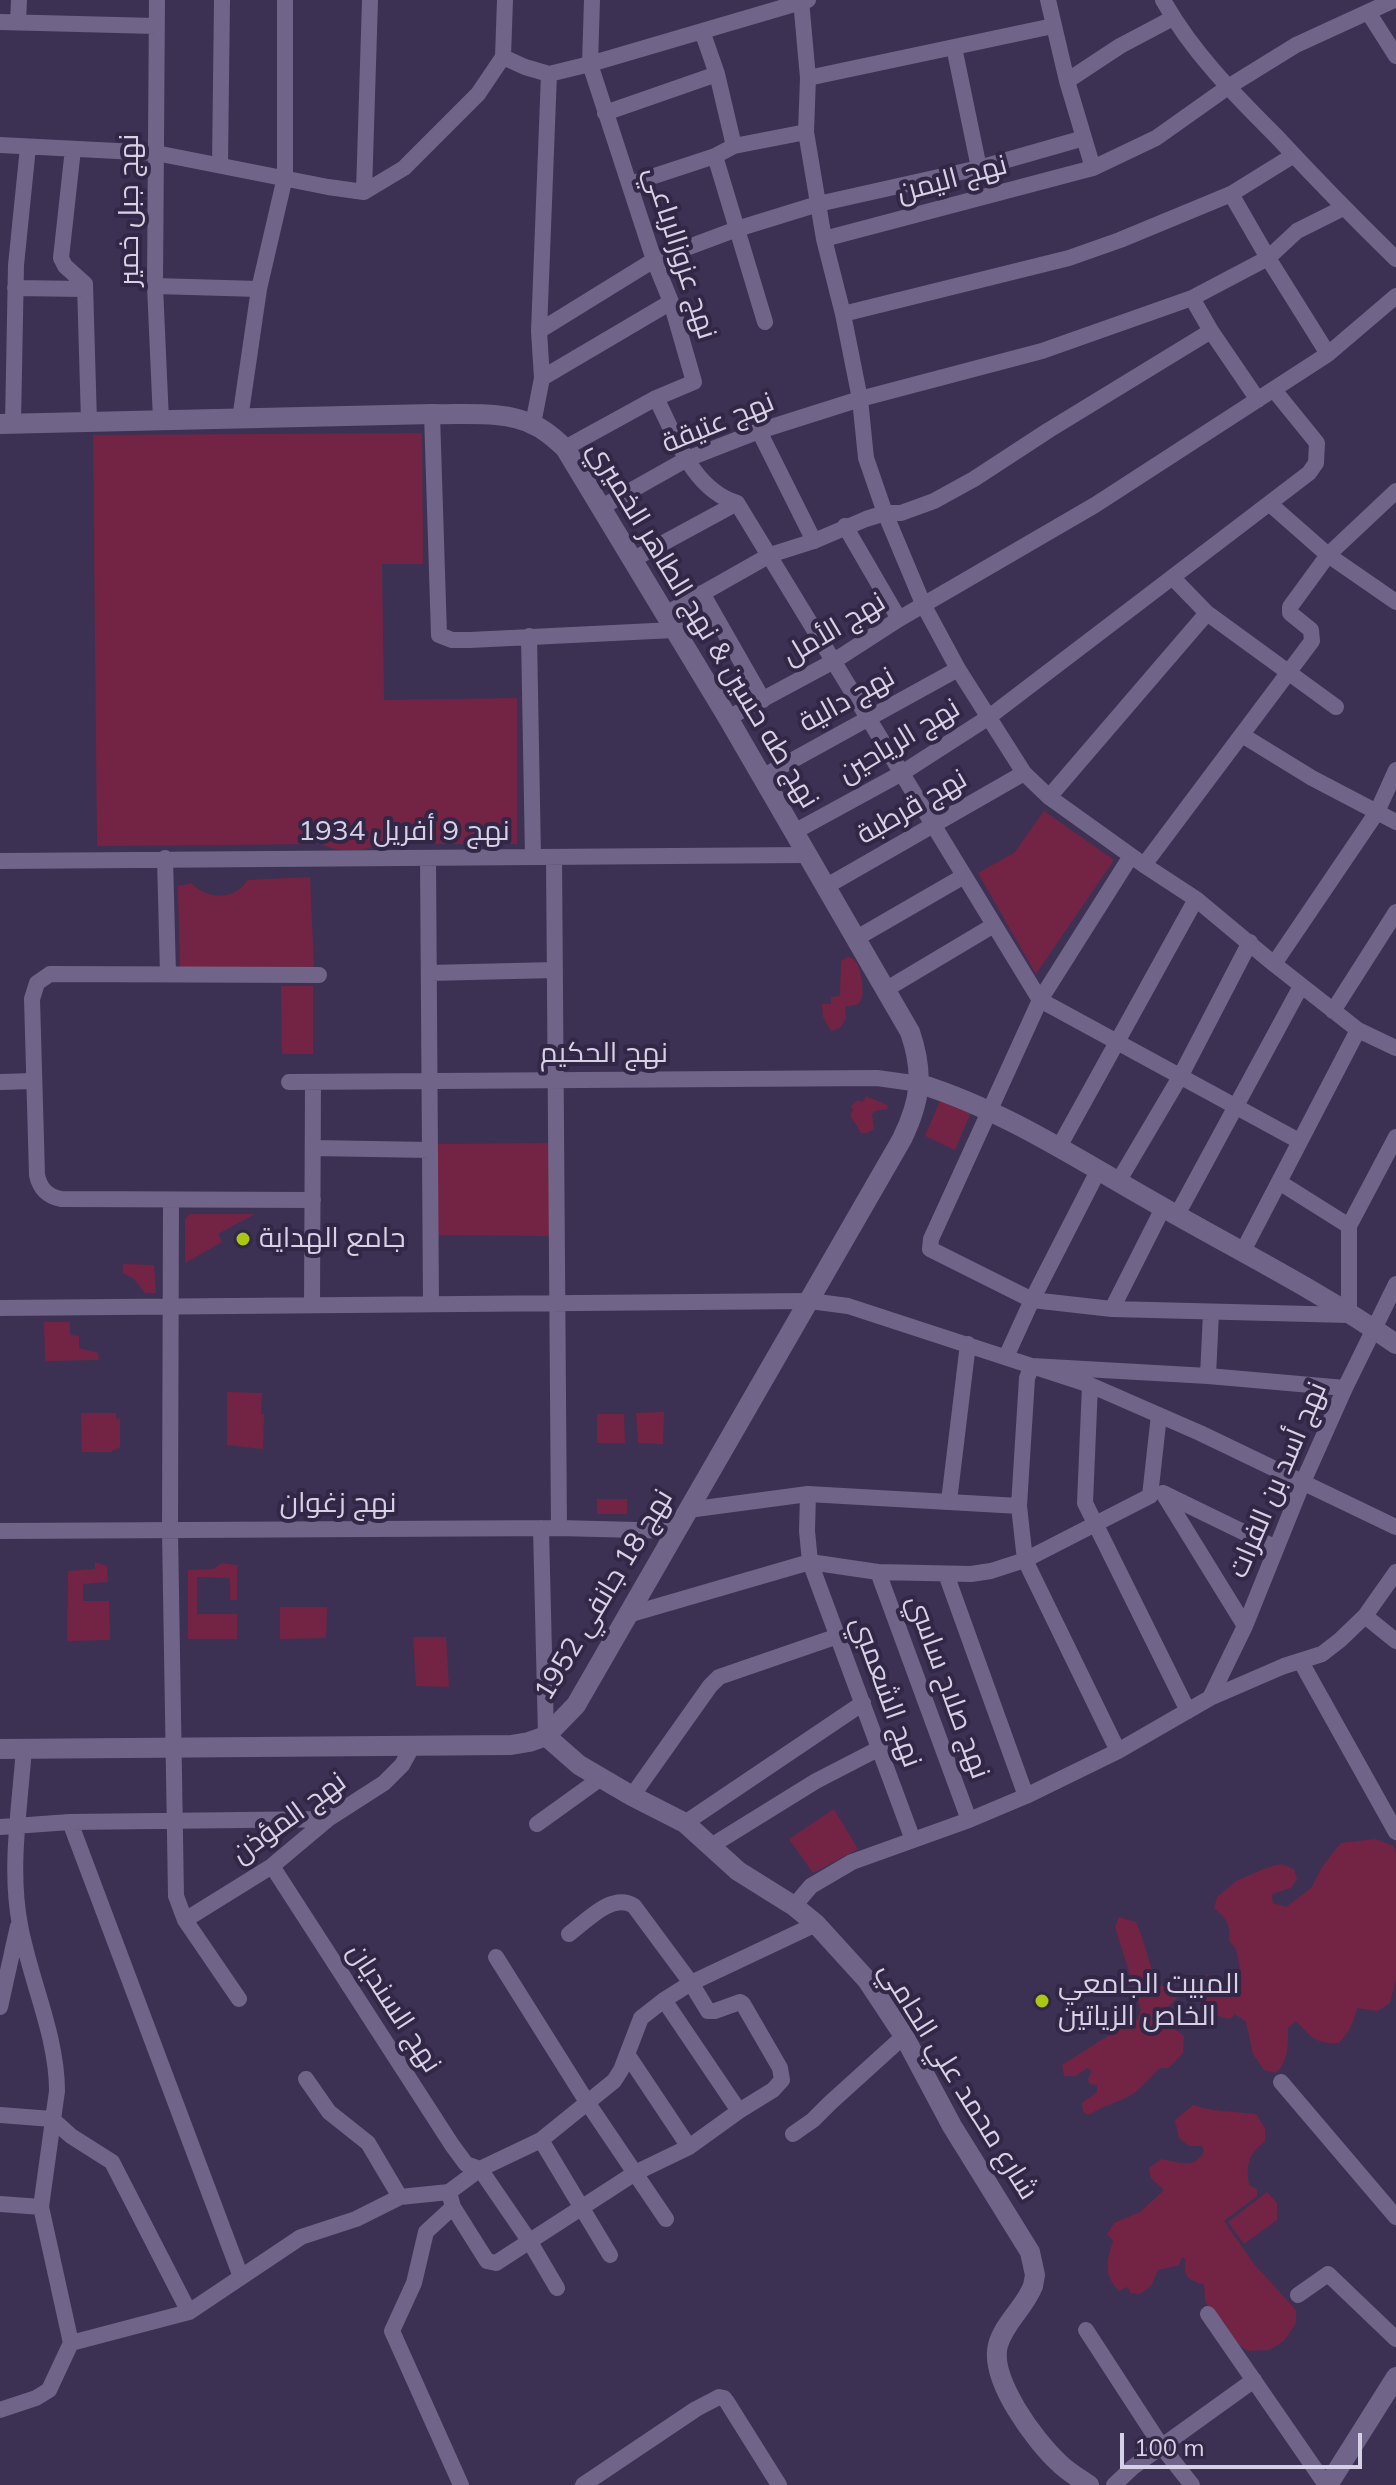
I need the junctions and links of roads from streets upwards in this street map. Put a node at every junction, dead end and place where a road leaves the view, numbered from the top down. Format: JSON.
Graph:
{"nodes":[{"id":1,"x":19,"y":0,"type":"edge"},
{"id":2,"x":157,"y":0,"type":"edge"},
{"id":3,"x":222,"y":0,"type":"edge"},
{"id":4,"x":285,"y":0,"type":"edge"},
{"id":5,"x":370,"y":0,"type":"edge"},
{"id":6,"x":505,"y":0,"type":"edge"},
{"id":7,"x":592,"y":0,"type":"edge"},
{"id":8,"x":1048,"y":0,"type":"edge"},
{"id":9,"x":1163,"y":0,"type":"edge"},
{"id":10,"x":1394,"y":0,"type":"edge"},
{"id":11,"x":804,"y":1,"type":"edge"},
{"id":12,"x":1368,"y":12,"type":"junction"},
{"id":13,"x":1173,"y":18,"type":"junction"},
{"id":14,"x":0,"y":22,"type":"edge"},
{"id":15,"x":18,"y":22,"type":"junction"},
{"id":16,"x":156,"y":26,"type":"junction"},
{"id":17,"x":1053,"y":26,"type":"junction"},
{"id":18,"x":702,"y":31,"type":"junction"},
{"id":19,"x":954,"y":47,"type":"junction"},
{"id":20,"x":1396,"y":56,"type":"edge"},
{"id":21,"x":503,"y":57,"type":"junction"},
{"id":22,"x":590,"y":64,"type":"junction"},
{"id":23,"x":549,"y":74,"type":"junction"},
{"id":24,"x":717,"y":74,"type":"junction"},
{"id":25,"x":808,"y":78,"type":"junction"},
{"id":26,"x":1067,"y":81,"type":"junction"},
{"id":27,"x":1228,"y":87,"type":"junction"},
{"id":28,"x":605,"y":113,"type":"junction"},
{"id":29,"x":806,"y":132,"type":"junction"},
{"id":30,"x":1084,"y":138,"type":"junction"},
{"id":31,"x":0,"y":145,"type":"edge"},
{"id":32,"x":734,"y":146,"type":"junction"},
{"id":33,"x":28,"y":147,"type":"junction"},
{"id":34,"x":73,"y":149,"type":"junction"},
{"id":35,"x":156,"y":153,"type":"junction"},
{"id":36,"x":1294,"y":155,"type":"junction"},
{"id":37,"x":715,"y":156,"type":"junction"},
{"id":38,"x":220,"y":165,"type":"junction"},
{"id":39,"x":979,"y":168,"type":"junction"},
{"id":40,"x":1093,"y":168,"type":"junction"},
{"id":41,"x":285,"y":177,"type":"junction"},
{"id":42,"x":630,"y":184,"type":"junction"},
{"id":43,"x":364,"y":192,"type":"junction"},
{"id":44,"x":1231,"y":194,"type":"junction"},
{"id":45,"x":818,"y":204,"type":"junction"},
{"id":46,"x":1343,"y":208,"type":"junction"},
{"id":47,"x":737,"y":229,"type":"junction"},
{"id":48,"x":824,"y":239,"type":"junction"},
{"id":49,"x":1268,"y":258,"type":"junction"},
{"id":50,"x":1396,"y":259,"type":"edge"},
{"id":51,"x":654,"y":260,"type":"junction"},
{"id":52,"x":155,"y":286,"type":"junction"},
{"id":53,"x":15,"y":288,"type":"junction"},
{"id":54,"x":85,"y":289,"type":"junction"},
{"id":55,"x":259,"y":289,"type":"junction"},
{"id":56,"x":1396,"y":296,"type":"edge"},
{"id":57,"x":1192,"y":298,"type":"junction"},
{"id":58,"x":671,"y":302,"type":"junction"},
{"id":59,"x":843,"y":314,"type":"junction"},
{"id":60,"x":765,"y":322,"type":"dead end"},
{"id":61,"x":7,"y":324,"type":"edge"},
{"id":62,"x":539,"y":331,"type":"junction"},
{"id":63,"x":1211,"y":331,"type":"junction"},
{"id":64,"x":1328,"y":354,"type":"junction"},
{"id":65,"x":542,"y":378,"type":"junction"},
{"id":66,"x":1274,"y":390,"type":"junction"},
{"id":67,"x":656,"y":398,"type":"junction"},
{"id":68,"x":860,"y":399,"type":"junction"},
{"id":69,"x":1258,"y":400,"type":"junction"},
{"id":70,"x":432,"y":414,"type":"junction"},
{"id":71,"x":240,"y":419,"type":"junction"},
{"id":72,"x":161,"y":420,"type":"junction"},
{"id":73,"x":89,"y":422,"type":"junction"},
{"id":74,"x":6,"y":424,"type":"edge"},
{"id":75,"x":533,"y":424,"type":"junction"},
{"id":76,"x":759,"y":431,"type":"junction"},
{"id":77,"x":565,"y":448,"type":"junction"},
{"id":78,"x":687,"y":459,"type":"junction"},
{"id":79,"x":1396,"y":491,"type":"edge"},
{"id":80,"x":737,"y":503,"type":"junction"},
{"id":81,"x":1270,"y":504,"type":"junction"},
{"id":82,"x":600,"y":508,"type":"junction"},
{"id":83,"x":885,"y":513,"type":"junction"},
{"id":84,"x":845,"y":526,"type":"junction"},
{"id":85,"x":814,"y":541,"type":"junction"},
{"id":86,"x":770,"y":555,"type":"junction"},
{"id":87,"x":1328,"y":555,"type":"junction"},
{"id":88,"x":632,"y":560,"type":"junction"},
{"id":89,"x":1173,"y":578,"type":"junction"},
{"id":90,"x":702,"y":593,"type":"junction"},
{"id":91,"x":1396,"y":602,"type":"edge"},
{"id":92,"x":924,"y":606,"type":"junction"},
{"id":93,"x":1207,"y":613,"type":"junction"},
{"id":94,"x":899,"y":619,"type":"junction"},
{"id":95,"x":669,"y":622,"type":"junction"},
{"id":96,"x":529,"y":636,"type":"junction"},
{"id":97,"x":834,"y":661,"type":"junction"},
{"id":98,"x":958,"y":669,"type":"junction"},
{"id":99,"x":1288,"y":674,"type":"junction"},
{"id":100,"x":763,"y":700,"type":"junction"},
{"id":101,"x":1336,"y":707,"type":"dead end"},
{"id":102,"x":868,"y":717,"type":"junction"},
{"id":103,"x":989,"y":717,"type":"junction"},
{"id":104,"x":728,"y":718,"type":"junction"},
{"id":105,"x":1242,"y":735,"type":"junction"},
{"id":106,"x":1396,"y":770,"type":"edge"},
{"id":107,"x":902,"y":773,"type":"junction"},
{"id":108,"x":1024,"y":773,"type":"junction"},
{"id":109,"x":762,"y":777,"type":"junction"},
{"id":110,"x":1049,"y":797,"type":"junction"},
{"id":111,"x":1377,"y":812,"type":"junction"},
{"id":112,"x":1396,"y":822,"type":"edge"},
{"id":113,"x":934,"y":826,"type":"junction"},
{"id":114,"x":794,"y":832,"type":"junction"},
{"id":115,"x":807,"y":855,"type":"junction"},
{"id":116,"x":533,"y":857,"type":"junction"},
{"id":117,"x":554,"y":857,"type":"junction"},
{"id":118,"x":165,"y":858,"type":"junction"},
{"id":119,"x":428,"y":858,"type":"junction"},
{"id":120,"x":1138,"y":860,"type":"junction"},
{"id":121,"x":0,"y":861,"type":"edge"},
{"id":122,"x":964,"y":876,"type":"junction"},
{"id":123,"x":825,"y":887,"type":"junction"},
{"id":124,"x":1196,"y":899,"type":"junction"},
{"id":125,"x":1396,"y":912,"type":"edge"},
{"id":126,"x":994,"y":925,"type":"junction"},
{"id":127,"x":855,"y":939,"type":"junction"},
{"id":128,"x":1250,"y":942,"type":"junction"},
{"id":129,"x":1274,"y":964,"type":"junction"},
{"id":130,"x":555,"y":970,"type":"junction"},
{"id":131,"x":429,"y":973,"type":"junction"},
{"id":132,"x":168,"y":974,"type":"junction"},
{"id":133,"x":319,"y":975,"type":"dead end"},
{"id":134,"x":1301,"y":986,"type":"junction"},
{"id":135,"x":885,"y":990,"type":"junction"},
{"id":136,"x":1040,"y":1000,"type":"junction"},
{"id":137,"x":1333,"y":1011,"type":"junction"},
{"id":138,"x":1358,"y":1030,"type":"junction"},
{"id":139,"x":1117,"y":1042,"type":"junction"},
{"id":140,"x":1396,"y":1048,"type":"edge"},
{"id":141,"x":1180,"y":1077,"type":"junction"},
{"id":142,"x":556,"y":1080,"type":"junction"},
{"id":143,"x":34,"y":1081,"type":"junction"},
{"id":144,"x":429,"y":1081,"type":"junction"},
{"id":145,"x":0,"y":1082,"type":"edge"},
{"id":146,"x":289,"y":1082,"type":"dead end"},
{"id":147,"x":313,"y":1082,"type":"junction"},
{"id":148,"x":920,"y":1084,"type":"junction"},
{"id":149,"x":1235,"y":1108,"type":"junction"},
{"id":150,"x":989,"y":1111,"type":"junction"},
{"id":151,"x":1396,"y":1137,"type":"edge"},
{"id":152,"x":1299,"y":1141,"type":"junction"},
{"id":153,"x":1059,"y":1147,"type":"junction"},
{"id":154,"x":313,"y":1148,"type":"junction"},
{"id":155,"x":430,"y":1150,"type":"junction"},
{"id":156,"x":1098,"y":1171,"type":"junction"},
{"id":157,"x":1118,"y":1182,"type":"junction"},
{"id":158,"x":1279,"y":1182,"type":"junction"},
{"id":159,"x":171,"y":1200,"type":"junction"},
{"id":160,"x":313,"y":1200,"type":"junction"},
{"id":161,"x":1170,"y":1211,"type":"junction"},
{"id":162,"x":1349,"y":1226,"type":"junction"},
{"id":163,"x":1243,"y":1251,"type":"junction"},
{"id":164,"x":1396,"y":1284,"type":"edge"},
{"id":165,"x":1032,"y":1300,"type":"junction"},
{"id":166,"x":810,"y":1301,"type":"junction"},
{"id":167,"x":557,"y":1303,"type":"junction"},
{"id":168,"x":431,"y":1304,"type":"junction"},
{"id":169,"x":312,"y":1305,"type":"junction"},
{"id":170,"x":169,"y":1306,"type":"junction"},
{"id":171,"x":0,"y":1308,"type":"edge"},
{"id":172,"x":1112,"y":1309,"type":"junction"},
{"id":173,"x":1211,"y":1312,"type":"junction"},
{"id":174,"x":1349,"y":1315,"type":"junction"},
{"id":175,"x":1373,"y":1328,"type":"junction"},
{"id":176,"x":968,"y":1344,"type":"junction"},
{"id":177,"x":1396,"y":1344,"type":"edge"},
{"id":178,"x":1006,"y":1357,"type":"junction"},
{"id":179,"x":1032,"y":1366,"type":"junction"},
{"id":180,"x":1208,"y":1376,"type":"junction"},
{"id":181,"x":1090,"y":1385,"type":"junction"},
{"id":182,"x":1345,"y":1388,"type":"junction"},
{"id":183,"x":1159,"y":1415,"type":"junction"},
{"id":184,"x":1303,"y":1482,"type":"junction"},
{"id":185,"x":1157,"y":1491,"type":"junction"},
{"id":186,"x":808,"y":1494,"type":"junction"},
{"id":187,"x":949,"y":1501,"type":"junction"},
{"id":188,"x":1019,"y":1506,"type":"junction"},
{"id":189,"x":688,"y":1510,"type":"junction"},
{"id":190,"x":1095,"y":1523,"type":"junction"},
{"id":191,"x":1396,"y":1527,"type":"edge"},
{"id":192,"x":541,"y":1528,"type":"junction"},
{"id":193,"x":559,"y":1528,"type":"junction"},
{"id":194,"x":0,"y":1531,"type":"edge"},
{"id":195,"x":170,"y":1531,"type":"junction"},
{"id":196,"x":676,"y":1531,"type":"junction"},
{"id":197,"x":1276,"y":1548,"type":"junction"},
{"id":198,"x":1025,"y":1560,"type":"junction"},
{"id":199,"x":810,"y":1562,"type":"junction"},
{"id":200,"x":878,"y":1572,"type":"junction"},
{"id":201,"x":1396,"y":1572,"type":"edge"},
{"id":202,"x":946,"y":1574,"type":"junction"},
{"id":203,"x":631,"y":1614,"type":"junction"},
{"id":204,"x":1365,"y":1616,"type":"junction"},
{"id":205,"x":1245,"y":1626,"type":"junction"},
{"id":206,"x":838,"y":1636,"type":"junction"},
{"id":207,"x":1396,"y":1641,"type":"edge"},
{"id":208,"x":1301,"y":1662,"type":"junction"},
{"id":209,"x":1210,"y":1698,"type":"junction"},
{"id":210,"x":863,"y":1703,"type":"junction"},
{"id":211,"x":1188,"y":1711,"type":"junction"},
{"id":212,"x":546,"y":1736,"type":"junction"},
{"id":213,"x":174,"y":1747,"type":"junction"},
{"id":214,"x":412,"y":1747,"type":"junction"},
{"id":215,"x":24,"y":1748,"type":"junction"},
{"id":216,"x":880,"y":1748,"type":"junction"},
{"id":217,"x":0,"y":1749,"type":"edge"},
{"id":218,"x":1118,"y":1751,"type":"junction"},
{"id":219,"x":601,"y":1778,"type":"junction"},
{"id":220,"x":632,"y":1796,"type":"junction"},
{"id":221,"x":1026,"y":1796,"type":"junction"},
{"id":222,"x":328,"y":1819,"type":"junction"},
{"id":223,"x":969,"y":1820,"type":"junction"},
{"id":224,"x":70,"y":1822,"type":"junction"},
{"id":225,"x":174,"y":1822,"type":"junction"},
{"id":226,"x":685,"y":1823,"type":"junction"},
{"id":227,"x":537,"y":1824,"type":"dead end"},
{"id":228,"x":18,"y":1826,"type":"junction"},
{"id":229,"x":0,"y":1827,"type":"edge"},
{"id":230,"x":1396,"y":1832,"type":"edge"},
{"id":231,"x":913,"y":1840,"type":"junction"},
{"id":232,"x":711,"y":1846,"type":"junction"},
{"id":233,"x":272,"y":1866,"type":"junction"},
{"id":234,"x":794,"y":1906,"type":"junction"},
{"id":235,"x":185,"y":1920,"type":"junction"},
{"id":236,"x":19,"y":1923,"type":"junction"},
{"id":237,"x":816,"y":1924,"type":"junction"},
{"id":238,"x":569,"y":1934,"type":"dead end"},
{"id":239,"x":496,"y":1957,"type":"dead end"},
{"id":240,"x":691,"y":1983,"type":"junction"},
{"id":241,"x":239,"y":1999,"type":"dead end"},
{"id":242,"x":664,"y":2000,"type":"junction"},
{"id":243,"x":0,"y":2007,"type":"edge"},
{"id":244,"x":904,"y":2036,"type":"junction"},
{"id":245,"x":627,"y":2054,"type":"junction"},
{"id":246,"x":306,"y":2079,"type":"dead end"},
{"id":247,"x":1281,"y":2082,"type":"dead end"},
{"id":248,"x":587,"y":2102,"type":"junction"},
{"id":249,"x":739,"y":2111,"type":"junction"},
{"id":250,"x":0,"y":2115,"type":"edge"},
{"id":251,"x":52,"y":2119,"type":"junction"},
{"id":252,"x":793,"y":2134,"type":"dead end"},
{"id":253,"x":541,"y":2140,"type":"junction"},
{"id":254,"x":689,"y":2147,"type":"junction"},
{"id":255,"x":480,"y":2169,"type":"junction"},
{"id":256,"x":635,"y":2173,"type":"junction"},
{"id":257,"x":400,"y":2197,"type":"junction"},
{"id":258,"x":451,"y":2200,"type":"junction"},
{"id":259,"x":0,"y":2204,"type":"edge"},
{"id":260,"x":41,"y":2207,"type":"junction"},
{"id":261,"x":582,"y":2207,"type":"junction"},
{"id":262,"x":1396,"y":2217,"type":"edge"},
{"id":263,"x":666,"y":2219,"type":"dead end"},
{"id":264,"x":530,"y":2242,"type":"junction"},
{"id":265,"x":610,"y":2255,"type":"dead end"},
{"id":266,"x":241,"y":2277,"type":"junction"},
{"id":267,"x":557,"y":2288,"type":"dead end"},
{"id":268,"x":1298,"y":2295,"type":"dead end"},
{"id":269,"x":189,"y":2312,"type":"junction"},
{"id":270,"x":1208,"y":2314,"type":"dead end"},
{"id":271,"x":1086,"y":2330,"type":"dead end"},
{"id":272,"x":1396,"y":2339,"type":"edge"},
{"id":273,"x":71,"y":2343,"type":"junction"},
{"id":274,"x":1396,"y":2377,"type":"edge"},
{"id":275,"x":1254,"y":2380,"type":"junction"},
{"id":276,"x":0,"y":2410,"type":"edge"},
{"id":277,"x":1162,"y":2447,"type":"junction"},
{"id":278,"x":461,"y":2485,"type":"edge"},
{"id":279,"x":583,"y":2485,"type":"edge"},
{"id":280,"x":779,"y":2485,"type":"edge"},
{"id":281,"x":1089,"y":2485,"type":"edge"},
{"id":282,"x":1114,"y":2485,"type":"edge"},
{"id":283,"x":1192,"y":2485,"type":"edge"},
{"id":284,"x":1327,"y":2485,"type":"edge"}],
"edges":[{"from":1,"to":15,"type":"street"},
{"from":2,"to":16,"type":"street","name":"نهج جبل خمير"},
{"from":3,"to":38,"type":"street"},
{"from":4,"to":41,"type":"street"},
{"from":5,"to":43,"type":"street"},
{"from":6,"to":21,"type":"street"},
{"from":7,"to":22,"type":"street","name":"نهج عزوزالرباعي"},
{"from":8,"to":17,"type":"street"},
{"from":9,"to":13,"type":"street"},
{"from":10,"to":12,"type":"street","name":"نهج اليمن"},
{"from":11,"to":18,"type":"street"},
{"from":11,"to":25,"type":"street"},
{"from":12,"to":20,"type":"street"},
{"from":12,"to":27,"type":"street","name":"نهج اليمن"},
{"from":13,"to":26,"type":"street"},
{"from":13,"to":27,"type":"street"},
{"from":14,"to":15,"type":"street"},
{"from":15,"to":16,"type":"street"},
{"from":16,"to":35,"type":"street","name":"نهج جبل خمير"},
{"from":17,"to":19,"type":"street"},
{"from":17,"to":26,"type":"street"},
{"from":18,"to":22,"type":"street"},
{"from":18,"to":24,"type":"street"},
{"from":19,"to":25,"type":"street"},
{"from":19,"to":39,"type":"street"},
{"from":21,"to":23,"type":"street"},
{"from":21,"to":43,"type":"street"},
{"from":22,"to":23,"type":"street"},
{"from":22,"to":28,"type":"street","name":"نهج عزوزالرباعي"},
{"from":23,"to":62,"type":"street"},
{"from":24,"to":28,"type":"street"},
{"from":24,"to":32,"type":"street"},
{"from":25,"to":29,"type":"street"},
{"from":26,"to":30,"type":"street"},
{"from":27,"to":36,"type":"street"},
{"from":27,"to":40,"type":"street","name":"نهج اليمن"},
{"from":28,"to":42,"type":"street","name":"نهج عزوزالرباعي"},
{"from":29,"to":32,"type":"street"},
{"from":29,"to":45,"type":"street"},
{"from":30,"to":39,"type":"street"},
{"from":30,"to":40,"type":"street"},
{"from":31,"to":33,"type":"street"},
{"from":32,"to":37,"type":"street"},
{"from":33,"to":34,"type":"street"},
{"from":33,"to":53,"type":"street"},
{"from":34,"to":35,"type":"street"},
{"from":34,"to":54,"type":"street"},
{"from":35,"to":38,"type":"street"},
{"from":35,"to":52,"type":"street","name":"نهج جبل خمير"},
{"from":36,"to":44,"type":"street"},
{"from":36,"to":46,"type":"street"},
{"from":37,"to":42,"type":"street"},
{"from":37,"to":47,"type":"street"},
{"from":38,"to":41,"type":"street"},
{"from":39,"to":45,"type":"street"},
{"from":40,"to":48,"type":"street","name":"نهج اليمن"},
{"from":41,"to":43,"type":"street"},
{"from":41,"to":55,"type":"street"},
{"from":42,"to":51,"type":"street","name":"نهج عزوزالرباعي"},
{"from":44,"to":49,"type":"street"},
{"from":44,"to":59,"type":"street"},
{"from":45,"to":47,"type":"street"},
{"from":45,"to":48,"type":"street"},
{"from":46,"to":49,"type":"street","name":"نهج عتيقة"},
{"from":46,"to":50,"type":"street"},
{"from":47,"to":51,"type":"street"},
{"from":47,"to":60,"type":"street"},
{"from":48,"to":59,"type":"street"},
{"from":49,"to":57,"type":"street","name":"نهج عتيقة"},
{"from":49,"to":64,"type":"street"},
{"from":51,"to":58,"type":"street","name":"نهج عزوزالرباعي"},
{"from":51,"to":62,"type":"street"},
{"from":52,"to":55,"type":"street"},
{"from":52,"to":72,"type":"street","name":"نهج جبل خمير"},
{"from":53,"to":54,"type":"street"},
{"from":53,"to":61,"type":"street"},
{"from":54,"to":73,"type":"street"},
{"from":55,"to":71,"type":"street"},
{"from":56,"to":64,"type":"street","name":"نهج الأمل"},
{"from":57,"to":63,"type":"street"},
{"from":57,"to":68,"type":"street","name":"نهج عتيقة"},
{"from":58,"to":65,"type":"street"},
{"from":58,"to":67,"type":"street","name":"نهج عزوزالرباعي"},
{"from":59,"to":68,"type":"street"},
{"from":61,"to":74,"type":"street"},
{"from":62,"to":65,"type":"street"},
{"from":63,"to":69,"type":"street"},
{"from":63,"to":83,"type":"street"},
{"from":64,"to":66,"type":"street","name":"نهج الأمل"},
{"from":65,"to":75,"type":"street"},
{"from":66,"to":69,"type":"street","name":"نهج الأمل"},
{"from":66,"to":81,"type":"street","name":"نهج الرياحين"},
{"from":67,"to":77,"type":"street","name":"نهج عزوزالرباعي"},
{"from":67,"to":78,"type":"street"},
{"from":68,"to":76,"type":"street","name":"نهج عتيقة"},
{"from":68,"to":83,"type":"street"},
{"from":69,"to":92,"type":"street","name":"نهج الأمل"},
{"from":70,"to":71,"type":"street","name":"نهج طه حسين & نهج الطاهر الخميري"},
{"from":70,"to":75,"type":"street","name":"نهج طه حسين & نهج الطاهر الخميري"},
{"from":70,"to":96,"type":"street"},
{"from":71,"to":72,"type":"street","name":"نهج طه حسين & نهج الطاهر الخميري"},
{"from":72,"to":73,"type":"street","name":"نهج طه حسين & نهج الطاهر الخميري"},
{"from":73,"to":74,"type":"street","name":"نهج طه حسين & نهج الطاهر الخميري"},
{"from":75,"to":77,"type":"street","name":"نهج طه حسين & نهج الطاهر الخميري"},
{"from":76,"to":78,"type":"street","name":"نهج عتيقة"},
{"from":76,"to":85,"type":"street"},
{"from":77,"to":82,"type":"street","name":"نهج طه حسين & نهج الطاهر الخميري"},
{"from":78,"to":80,"type":"street"},
{"from":78,"to":82,"type":"street","name":"نهج عتيقة"},
{"from":79,"to":87,"type":"street"},
{"from":80,"to":86,"type":"street"},
{"from":80,"to":88,"type":"street"},
{"from":81,"to":87,"type":"street"},
{"from":81,"to":89,"type":"street","name":"نهج الرياحين"},
{"from":82,"to":88,"type":"street","name":"نهج طه حسين & نهج الطاهر الخميري"},
{"from":83,"to":84,"type":"street"},
{"from":83,"to":92,"type":"street"},
{"from":84,"to":85,"type":"street"},
{"from":84,"to":94,"type":"street"},
{"from":85,"to":86,"type":"street"},
{"from":86,"to":90,"type":"street"},
{"from":86,"to":97,"type":"street"},
{"from":87,"to":91,"type":"street"},
{"from":87,"to":99,"type":"street"},
{"from":88,"to":95,"type":"street","name":"نهج طه حسين & نهج الطاهر الخميري"},
{"from":89,"to":93,"type":"street"},
{"from":89,"to":103,"type":"street","name":"نهج الرياحين"},
{"from":90,"to":95,"type":"street"},
{"from":90,"to":100,"type":"street"},
{"from":92,"to":94,"type":"street","name":"نهج الأمل"},
{"from":92,"to":98,"type":"street"},
{"from":93,"to":99,"type":"street"},
{"from":93,"to":110,"type":"street"},
{"from":94,"to":97,"type":"street","name":"نهج الأمل"},
{"from":95,"to":96,"type":"street"},
{"from":95,"to":104,"type":"street","name":"نهج طه حسين & نهج الطاهر الخميري"},
{"from":96,"to":116,"type":"street"},
{"from":97,"to":100,"type":"street","name":"نهج الأمل"},
{"from":97,"to":102,"type":"street"},
{"from":98,"to":102,"type":"street","name":"نهج دالية"},
{"from":98,"to":103,"type":"street"},
{"from":99,"to":101,"type":"street"},
{"from":99,"to":105,"type":"street"},
{"from":100,"to":104,"type":"street","name":"نهج الأمل"},
{"from":102,"to":107,"type":"street"},
{"from":102,"to":109,"type":"street","name":"نهج دالية"},
{"from":103,"to":107,"type":"street","name":"نهج الرياحين"},
{"from":103,"to":108,"type":"street"},
{"from":104,"to":109,"type":"street","name":"نهج طه حسين & نهج الطاهر الخميري"},
{"from":105,"to":111,"type":"street"},
{"from":105,"to":120,"type":"street"},
{"from":106,"to":111,"type":"street"},
{"from":107,"to":113,"type":"street"},
{"from":107,"to":114,"type":"street","name":"نهج الرياحين"},
{"from":108,"to":110,"type":"street"},
{"from":108,"to":113,"type":"street","name":"نهج قرطبة"},
{"from":109,"to":114,"type":"street","name":"نهج طه حسين & نهج الطاهر الخميري"},
{"from":110,"to":120,"type":"street"},
{"from":111,"to":112,"type":"street"},
{"from":111,"to":129,"type":"street"},
{"from":113,"to":122,"type":"street"},
{"from":113,"to":123,"type":"street","name":"نهج قرطبة"},
{"from":114,"to":115,"type":"street","name":"نهج طه حسين & نهج الطاهر الخميري"},
{"from":115,"to":117,"type":"street","name":"نهج 9 أفريل 1934"},
{"from":115,"to":123,"type":"street","name":"نهج طه حسين & نهج الطاهر الخميري"},
{"from":116,"to":117,"type":"street","name":"نهج 9 أفريل 1934"},
{"from":116,"to":119,"type":"street","name":"نهج 9 أفريل 1934"},
{"from":117,"to":130,"type":"street"},
{"from":118,"to":119,"type":"street","name":"نهج 9 أفريل 1934"},
{"from":118,"to":121,"type":"street","name":"نهج 9 أفريل 1934"},
{"from":118,"to":132,"type":"street"},
{"from":119,"to":131,"type":"street"},
{"from":120,"to":124,"type":"street"},
{"from":120,"to":136,"type":"street"},
{"from":122,"to":126,"type":"street"},
{"from":122,"to":127,"type":"street"},
{"from":123,"to":127,"type":"street","name":"نهج طه حسين & نهج الطاهر الخميري"},
{"from":124,"to":128,"type":"street"},
{"from":124,"to":139,"type":"street"},
{"from":125,"to":137,"type":"street"},
{"from":126,"to":135,"type":"street"},
{"from":126,"to":136,"type":"street"},
{"from":127,"to":135,"type":"street","name":"نهج طه حسين & نهج الطاهر الخميري"},
{"from":128,"to":129,"type":"street"},
{"from":128,"to":141,"type":"street"},
{"from":129,"to":134,"type":"street"},
{"from":130,"to":131,"type":"street"},
{"from":130,"to":142,"type":"street"},
{"from":131,"to":144,"type":"street"},
{"from":132,"to":133,"type":"street"},
{"from":132,"to":143,"type":"street"},
{"from":134,"to":137,"type":"street"},
{"from":134,"to":149,"type":"street"},
{"from":135,"to":148,"type":"street","name":"نهج طه حسين & نهج الطاهر الخميري"},
{"from":136,"to":139,"type":"street"},
{"from":136,"to":150,"type":"street"},
{"from":137,"to":138,"type":"street"},
{"from":138,"to":140,"type":"street"},
{"from":138,"to":152,"type":"street"},
{"from":139,"to":141,"type":"street"},
{"from":139,"to":153,"type":"street"},
{"from":141,"to":149,"type":"street"},
{"from":141,"to":157,"type":"street"},
{"from":142,"to":144,"type":"street","name":"نهج الحكيم"},
{"from":142,"to":148,"type":"street","name":"نهج الحكيم"},
{"from":142,"to":167,"type":"street"},
{"from":143,"to":145,"type":"street"},
{"from":143,"to":159,"type":"street"},
{"from":144,"to":147,"type":"street","name":"نهج الحكيم"},
{"from":144,"to":155,"type":"street"},
{"from":146,"to":147,"type":"street","name":"نهج الحكيم"},
{"from":147,"to":154,"type":"street"},
{"from":148,"to":150,"type":"street"},
{"from":148,"to":166,"type":"street","name":"نهج 18 جانفي 1952"},
{"from":149,"to":152,"type":"street"},
{"from":149,"to":161,"type":"street"},
{"from":150,"to":153,"type":"street"},
{"from":150,"to":165,"type":"street"},
{"from":151,"to":162,"type":"street"},
{"from":152,"to":158,"type":"street"},
{"from":153,"to":156,"type":"street"},
{"from":154,"to":155,"type":"street"},
{"from":154,"to":160,"type":"street"},
{"from":155,"to":168,"type":"street"},
{"from":156,"to":157,"type":"street"},
{"from":156,"to":165,"type":"street"},
{"from":157,"to":161,"type":"street"},
{"from":158,"to":162,"type":"street"},
{"from":158,"to":163,"type":"street"},
{"from":159,"to":160,"type":"street"},
{"from":159,"to":170,"type":"street"},
{"from":160,"to":169,"type":"street"},
{"from":161,"to":163,"type":"street"},
{"from":161,"to":172,"type":"street"},
{"from":162,"to":174,"type":"street"},
{"from":163,"to":174,"type":"street"},
{"from":164,"to":175,"type":"street","name":"نهج أسد بن الفرات"},
{"from":165,"to":172,"type":"street"},
{"from":165,"to":178,"type":"street"},
{"from":166,"to":167,"type":"street"},
{"from":166,"to":176,"type":"street"},
{"from":166,"to":189,"type":"street","name":"نهج 18 جانفي 1952"},
{"from":167,"to":168,"type":"street"},
{"from":167,"to":193,"type":"street"},
{"from":168,"to":169,"type":"street"},
{"from":169,"to":170,"type":"street"},
{"from":170,"to":171,"type":"street"},
{"from":170,"to":195,"type":"street"},
{"from":172,"to":173,"type":"street"},
{"from":173,"to":174,"type":"street"},
{"from":173,"to":180,"type":"street"},
{"from":174,"to":175,"type":"street"},
{"from":175,"to":177,"type":"street"},
{"from":175,"to":182,"type":"street","name":"نهج أسد بن الفرات"},
{"from":176,"to":178,"type":"street"},
{"from":176,"to":187,"type":"street"},
{"from":178,"to":179,"type":"street"},
{"from":179,"to":180,"type":"street"},
{"from":179,"to":181,"type":"street"},
{"from":179,"to":188,"type":"street"},
{"from":180,"to":182,"type":"street"},
{"from":181,"to":183,"type":"street"},
{"from":181,"to":190,"type":"street"},
{"from":182,"to":184,"type":"street","name":"نهج أسد بن الفرات"},
{"from":183,"to":184,"type":"street"},
{"from":183,"to":185,"type":"street"},
{"from":184,"to":191,"type":"street"},
{"from":184,"to":197,"type":"street","name":"نهج أسد بن الفرات"},
{"from":185,"to":190,"type":"street"},
{"from":185,"to":197,"type":"street"},
{"from":185,"to":205,"type":"street"},
{"from":186,"to":187,"type":"street"},
{"from":186,"to":189,"type":"street"},
{"from":186,"to":199,"type":"street","name":"نهج الشعمبي"},
{"from":187,"to":188,"type":"street"},
{"from":188,"to":198,"type":"street"},
{"from":189,"to":196,"type":"street","name":"نهج 18 جانفي 1952"},
{"from":190,"to":198,"type":"street"},
{"from":190,"to":211,"type":"street"},
{"from":192,"to":193,"type":"street","name":"نهج زغوان"},
{"from":192,"to":195,"type":"street","name":"نهج زغوان"},
{"from":192,"to":212,"type":"street"},
{"from":193,"to":196,"type":"street","name":"نهج زغوان"},
{"from":194,"to":195,"type":"street","name":"نهج زغوان"},
{"from":195,"to":213,"type":"street"},
{"from":196,"to":203,"type":"street","name":"نهج 18 جانفي 1952"},
{"from":197,"to":205,"type":"street","name":"نهج أسد بن الفرات"},
{"from":198,"to":202,"type":"street"},
{"from":198,"to":218,"type":"street"},
{"from":199,"to":200,"type":"street"},
{"from":199,"to":203,"type":"street"},
{"from":199,"to":206,"type":"street","name":"نهج الشعمبي"},
{"from":200,"to":202,"type":"street"},
{"from":200,"to":223,"type":"street","name":"نهج صلاح ساسي"},
{"from":201,"to":204,"type":"street"},
{"from":202,"to":221,"type":"street"},
{"from":203,"to":212,"type":"street","name":"نهج 18 جانفي 1952"},
{"from":204,"to":207,"type":"street"},
{"from":204,"to":208,"type":"street"},
{"from":205,"to":209,"type":"street","name":"نهج أسد بن الفرات"},
{"from":206,"to":210,"type":"street","name":"نهج الشعمبي"},
{"from":206,"to":220,"type":"street"},
{"from":208,"to":209,"type":"street"},
{"from":208,"to":230,"type":"street"},
{"from":209,"to":211,"type":"street"},
{"from":210,"to":216,"type":"street","name":"نهج الشعمبي"},
{"from":210,"to":226,"type":"street"},
{"from":211,"to":218,"type":"street"},
{"from":212,"to":214,"type":"street","name":"نهج 18 جانفي 1952"},
{"from":212,"to":219,"type":"street","name":"شارع محمد علي الحامي"},
{"from":213,"to":214,"type":"street","name":"نهج 18 جانفي 1952"},
{"from":213,"to":215,"type":"street","name":"نهج 18 جانفي 1952"},
{"from":213,"to":225,"type":"street"},
{"from":214,"to":222,"type":"street","name":"نهج المؤذن"},
{"from":215,"to":217,"type":"street","name":"نهج 18 جانفي 1952"},
{"from":215,"to":228,"type":"street"},
{"from":216,"to":231,"type":"street","name":"نهج الشعمبي"},
{"from":216,"to":232,"type":"street"},
{"from":218,"to":221,"type":"street"},
{"from":219,"to":220,"type":"street","name":"شارع محمد علي الحامي"},
{"from":219,"to":227,"type":"street"},
{"from":220,"to":226,"type":"street","name":"شارع محمد علي الحامي"},
{"from":221,"to":223,"type":"street"},
{"from":222,"to":225,"type":"street"},
{"from":222,"to":233,"type":"street","name":"نهج المؤذن"},
{"from":223,"to":231,"type":"street"},
{"from":224,"to":225,"type":"street"},
{"from":224,"to":228,"type":"street"},
{"from":224,"to":266,"type":"street"},
{"from":225,"to":235,"type":"street"},
{"from":226,"to":232,"type":"street","name":"شارع محمد علي الحامي"},
{"from":228,"to":229,"type":"street"},
{"from":228,"to":236,"type":"street"},
{"from":231,"to":234,"type":"street"},
{"from":232,"to":234,"type":"street","name":"شارع محمد علي الحامي"},
{"from":233,"to":235,"type":"street","name":"نهج المؤذن"},
{"from":233,"to":255,"type":"street","name":"نهج السنديان"},
{"from":234,"to":237,"type":"street","name":"شارع محمد علي الحامي"},
{"from":235,"to":241,"type":"street"},
{"from":236,"to":243,"type":"street"},
{"from":236,"to":251,"type":"street"},
{"from":237,"to":240,"type":"street"},
{"from":237,"to":244,"type":"street","name":"شارع محمد علي الحامي"},
{"from":238,"to":240,"type":"street"},
{"from":239,"to":248,"type":"street"},
{"from":240,"to":242,"type":"street"},
{"from":240,"to":249,"type":"street"},
{"from":242,"to":245,"type":"street"},
{"from":242,"to":249,"type":"street"},
{"from":244,"to":252,"type":"street"},
{"from":244,"to":281,"type":"street","name":"شارع محمد علي الحامي"},
{"from":245,"to":248,"type":"street"},
{"from":245,"to":254,"type":"street"},
{"from":246,"to":257,"type":"street"},
{"from":247,"to":262,"type":"street"},
{"from":248,"to":253,"type":"street"},
{"from":248,"to":256,"type":"street"},
{"from":249,"to":254,"type":"street"},
{"from":250,"to":251,"type":"street"},
{"from":251,"to":260,"type":"street"},
{"from":251,"to":269,"type":"street"},
{"from":253,"to":255,"type":"street"},
{"from":253,"to":261,"type":"street"},
{"from":254,"to":256,"type":"street"},
{"from":255,"to":258,"type":"street"},
{"from":255,"to":264,"type":"street","name":"نهج السنديان"},
{"from":256,"to":261,"type":"street"},
{"from":256,"to":263,"type":"street"},
{"from":257,"to":258,"type":"street"},
{"from":257,"to":266,"type":"street"},
{"from":258,"to":264,"type":"street"},
{"from":258,"to":278,"type":"street"},
{"from":259,"to":260,"type":"street"},
{"from":260,"to":273,"type":"street"},
{"from":261,"to":264,"type":"street"},
{"from":261,"to":265,"type":"street"},
{"from":264,"to":267,"type":"street","name":"نهج السنديان"},
{"from":266,"to":269,"type":"street"},
{"from":268,"to":272,"type":"street"},
{"from":269,"to":273,"type":"street"},
{"from":270,"to":275,"type":"street"},
{"from":271,"to":277,"type":"street"},
{"from":273,"to":276,"type":"street"},
{"from":274,"to":284,"type":"street"},
{"from":275,"to":277,"type":"street"},
{"from":275,"to":284,"type":"street"},
{"from":277,"to":282,"type":"street"},
{"from":277,"to":283,"type":"street"},
{"from":279,"to":280,"type":"street"}]}
